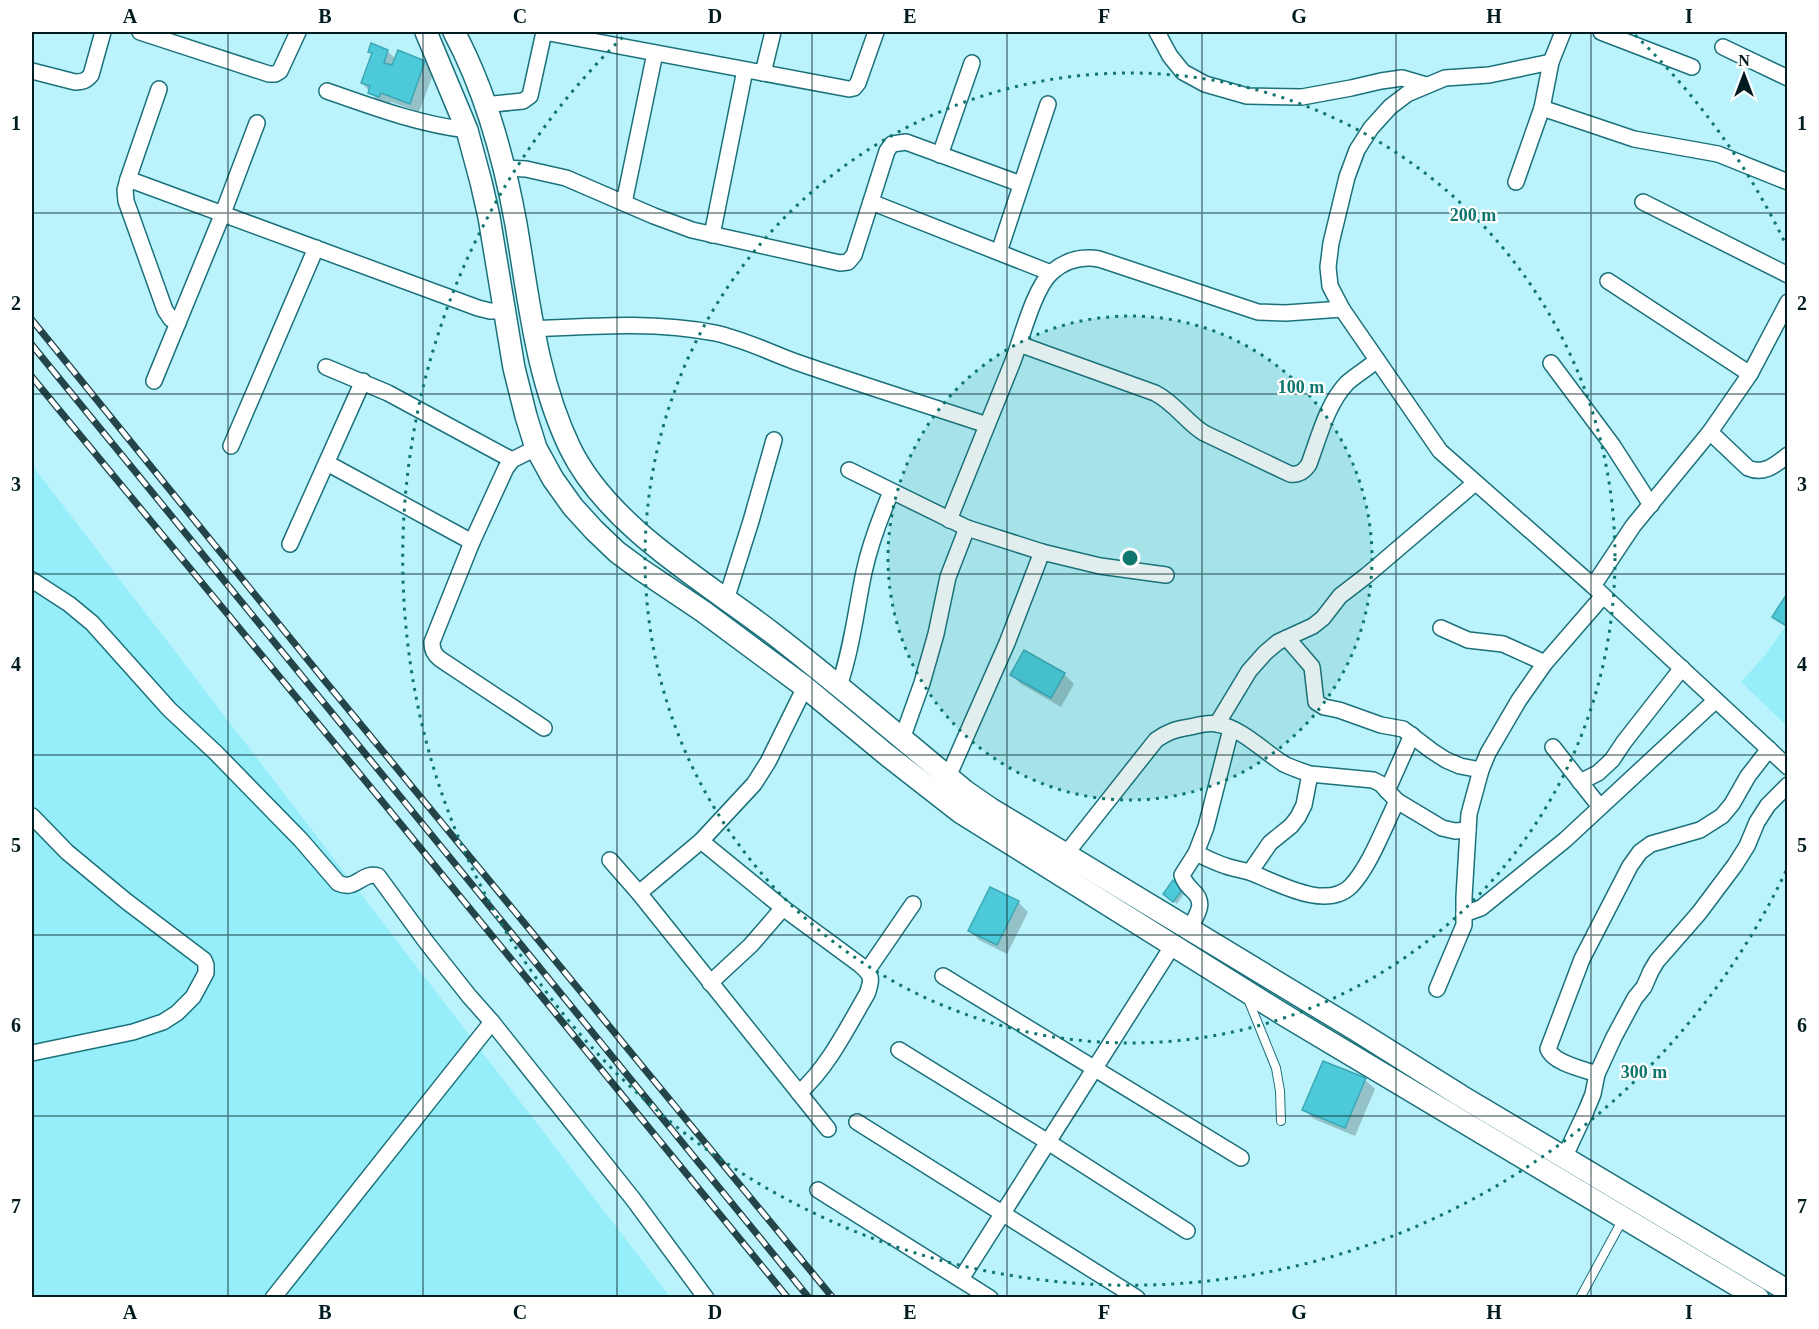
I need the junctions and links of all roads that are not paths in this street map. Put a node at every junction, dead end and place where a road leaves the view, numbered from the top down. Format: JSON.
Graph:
{"nodes":[{"id":1,"x":103,"y":32,"type":"edge"},
{"id":2,"x":140,"y":32,"type":"edge"},
{"id":3,"x":298,"y":32,"type":"edge"},
{"id":4,"x":426,"y":32,"type":"edge"},
{"id":5,"x":454,"y":32,"type":"edge"},
{"id":6,"x":544,"y":32,"type":"edge"},
{"id":7,"x":773,"y":32,"type":"edge"},
{"id":8,"x":876,"y":32,"type":"edge"},
{"id":9,"x":1157,"y":32,"type":"edge"},
{"id":10,"x":1563,"y":32,"type":"edge"},
{"id":11,"x":1601,"y":32,"type":"edge"},
{"id":12,"x":1723,"y":47,"type":"dead end"},
{"id":13,"x":656,"y":53,"type":"junction"},
{"id":14,"x":1551,"y":62,"type":"junction"},
{"id":15,"x":972,"y":63,"type":"dead end"},
{"id":16,"x":1692,"y":67,"type":"dead end"},
{"id":17,"x":32,"y":70,"type":"edge"},
{"id":18,"x":745,"y":70,"type":"junction"},
{"id":19,"x":763,"y":73,"type":"junction"},
{"id":20,"x":1788,"y":78,"type":"edge"},
{"id":21,"x":1426,"y":85,"type":"junction"},
{"id":22,"x":159,"y":89,"type":"dead end"},
{"id":23,"x":327,"y":91,"type":"dead end"},
{"id":24,"x":1048,"y":104,"type":"dead end"},
{"id":25,"x":484,"y":105,"type":"junction"},
{"id":26,"x":1542,"y":108,"type":"junction"},
{"id":27,"x":257,"y":123,"type":"dead end"},
{"id":28,"x":467,"y":130,"type":"junction"},
{"id":29,"x":940,"y":155,"type":"junction"},
{"id":30,"x":503,"y":168,"type":"junction"},
{"id":31,"x":128,"y":179,"type":"junction"},
{"id":32,"x":1516,"y":182,"type":"dead end"},
{"id":33,"x":1788,"y":182,"type":"edge"},
{"id":34,"x":1021,"y":184,"type":"junction"},
{"id":35,"x":871,"y":202,"type":"junction"},
{"id":36,"x":1643,"y":202,"type":"dead end"},
{"id":37,"x":624,"y":203,"type":"junction"},
{"id":38,"x":224,"y":213,"type":"junction"},
{"id":39,"x":712,"y":235,"type":"junction"},
{"id":40,"x":316,"y":248,"type":"junction"},
{"id":41,"x":999,"y":252,"type":"junction"},
{"id":42,"x":1051,"y":273,"type":"junction"},
{"id":43,"x":1788,"y":275,"type":"edge"},
{"id":44,"x":1608,"y":281,"type":"dead end"},
{"id":45,"x":1788,"y":302,"type":"edge"},
{"id":46,"x":1342,"y":309,"type":"junction"},
{"id":47,"x":505,"y":311,"type":"junction"},
{"id":48,"x":178,"y":323,"type":"junction"},
{"id":49,"x":533,"y":329,"type":"junction"},
{"id":50,"x":1019,"y":344,"type":"junction"},
{"id":51,"x":1377,"y":360,"type":"junction"},
{"id":52,"x":1551,"y":363,"type":"dead end"},
{"id":53,"x":326,"y":367,"type":"dead end"},
{"id":54,"x":1750,"y":374,"type":"junction"},
{"id":55,"x":154,"y":381,"type":"dead end"},
{"id":56,"x":363,"y":381,"type":"junction"},
{"id":57,"x":987,"y":425,"type":"junction"},
{"id":58,"x":1710,"y":432,"type":"junction"},
{"id":59,"x":774,"y":440,"type":"dead end"},
{"id":60,"x":231,"y":446,"type":"dead end"},
{"id":61,"x":536,"y":448,"type":"junction"},
{"id":62,"x":1788,"y":455,"type":"edge"},
{"id":63,"x":512,"y":460,"type":"junction"},
{"id":64,"x":327,"y":463,"type":"junction"},
{"id":65,"x":849,"y":470,"type":"dead end"},
{"id":66,"x":1475,"y":483,"type":"junction"},
{"id":67,"x":891,"y":492,"type":"junction"},
{"id":68,"x":1651,"y":505,"type":"junction"},
{"id":69,"x":949,"y":520,"type":"junction"},
{"id":70,"x":967,"y":528,"type":"junction"},
{"id":71,"x":472,"y":542,"type":"junction"},
{"id":72,"x":290,"y":544,"type":"dead end"},
{"id":73,"x":1042,"y":552,"type":"junction"},
{"id":74,"x":1166,"y":575,"type":"dead end"},
{"id":75,"x":32,"y":580,"type":"edge"},
{"id":76,"x":1598,"y":591,"type":"junction"},
{"id":77,"x":726,"y":600,"type":"junction"},
{"id":78,"x":1441,"y":628,"type":"dead end"},
{"id":79,"x":1287,"y":638,"type":"junction"},
{"id":80,"x":1545,"y":663,"type":"junction"},
{"id":81,"x":1682,"y":668,"type":"junction"},
{"id":82,"x":839,"y":686,"type":"junction"},
{"id":83,"x":805,"y":687,"type":"junction"},
{"id":84,"x":1716,"y":700,"type":"junction"},
{"id":85,"x":1224,"y":726,"type":"junction"},
{"id":86,"x":544,"y":728,"type":"dead end"},
{"id":87,"x":1412,"y":735,"type":"junction"},
{"id":88,"x":902,"y":739,"type":"junction"},
{"id":89,"x":1553,"y":747,"type":"dead end"},
{"id":90,"x":1768,"y":749,"type":"junction"},
{"id":91,"x":1788,"y":766,"type":"edge"},
{"id":92,"x":1481,"y":770,"type":"junction"},
{"id":93,"x":1310,"y":774,"type":"junction"},
{"id":94,"x":948,"y":777,"type":"junction"},
{"id":95,"x":1580,"y":782,"type":"junction"},
{"id":96,"x":1788,"y":785,"type":"edge"},
{"id":97,"x":1392,"y":796,"type":"junction"},
{"id":98,"x":1600,"y":807,"type":"junction"},
{"id":99,"x":32,"y":816,"type":"edge"},
{"id":100,"x":1468,"y":830,"type":"junction"},
{"id":101,"x":701,"y":841,"type":"junction"},
{"id":102,"x":1197,"y":853,"type":"junction"},
{"id":103,"x":1065,"y":855,"type":"junction"},
{"id":104,"x":610,"y":860,"type":"dead end"},
{"id":105,"x":1250,"y":872,"type":"junction"},
{"id":106,"x":639,"y":893,"type":"junction"},
{"id":107,"x":913,"y":904,"type":"dead end"},
{"id":108,"x":783,"y":908,"type":"junction"},
{"id":109,"x":1464,"y":914,"type":"junction"},
{"id":110,"x":1158,"y":923,"type":"junction"},
{"id":111,"x":1189,"y":930,"type":"junction"},
{"id":112,"x":1173,"y":945,"type":"junction"},
{"id":113,"x":867,"y":971,"type":"junction"},
{"id":114,"x":943,"y":976,"type":"dead end"},
{"id":115,"x":711,"y":982,"type":"junction"},
{"id":116,"x":1437,"y":989,"type":"dead end"},
{"id":117,"x":1244,"y":990,"type":"junction"},
{"id":118,"x":492,"y":1022,"type":"junction"},
{"id":119,"x":899,"y":1050,"type":"dead end"},
{"id":120,"x":32,"y":1053,"type":"edge"},
{"id":121,"x":1095,"y":1069,"type":"junction"},
{"id":122,"x":1598,"y":1074,"type":"junction"},
{"id":123,"x":799,"y":1093,"type":"junction"},
{"id":124,"x":1281,"y":1121,"type":"dead end"},
{"id":125,"x":857,"y":1122,"type":"dead end"},
{"id":126,"x":828,"y":1129,"type":"dead end"},
{"id":127,"x":1048,"y":1142,"type":"junction"},
{"id":128,"x":1240,"y":1158,"type":"dead end"},
{"id":129,"x":1564,"y":1158,"type":"junction"},
{"id":130,"x":818,"y":1190,"type":"dead end"},
{"id":131,"x":1003,"y":1214,"type":"junction"},
{"id":132,"x":1624,"y":1218,"type":"junction"},
{"id":133,"x":1187,"y":1230,"type":"dead end"},
{"id":134,"x":961,"y":1279,"type":"junction"},
{"id":135,"x":1788,"y":1291,"type":"edge"},
{"id":136,"x":700,"y":1295,"type":"edge"},
{"id":137,"x":273,"y":1298,"type":"edge"},
{"id":138,"x":990,"y":1298,"type":"edge"},
{"id":139,"x":1137,"y":1298,"type":"edge"},
{"id":140,"x":1580,"y":1298,"type":"edge"},
{"id":141,"x":1758,"y":1298,"type":"edge"}],
"edges":[{"from":1,"to":17,"type":"street"},
{"from":2,"to":3,"type":"street"},
{"from":4,"to":28,"type":"main road"},
{"from":5,"to":25,"type":"main road"},
{"from":6,"to":13,"type":"street"},
{"from":6,"to":25,"type":"street"},
{"from":7,"to":19,"type":"street"},
{"from":8,"to":19,"type":"street"},
{"from":9,"to":21,"type":"street"},
{"from":10,"to":14,"type":"street"},
{"from":11,"to":16,"type":"street"},
{"from":12,"to":20,"type":"street"},
{"from":13,"to":18,"type":"street"},
{"from":13,"to":37,"type":"street"},
{"from":14,"to":21,"type":"street"},
{"from":14,"to":26,"type":"street"},
{"from":15,"to":29,"type":"street"},
{"from":18,"to":19,"type":"street"},
{"from":18,"to":39,"type":"street"},
{"from":21,"to":46,"type":"street"},
{"from":22,"to":31,"type":"street"},
{"from":23,"to":28,"type":"street"},
{"from":24,"to":34,"type":"street"},
{"from":25,"to":30,"type":"main road"},
{"from":26,"to":32,"type":"street"},
{"from":26,"to":33,"type":"street"},
{"from":27,"to":38,"type":"street"},
{"from":28,"to":47,"type":"main road"},
{"from":29,"to":34,"type":"street"},
{"from":29,"to":35,"type":"street"},
{"from":30,"to":37,"type":"street"},
{"from":30,"to":49,"type":"main road"},
{"from":31,"to":38,"type":"street"},
{"from":31,"to":48,"type":"street"},
{"from":34,"to":41,"type":"street"},
{"from":35,"to":39,"type":"street"},
{"from":35,"to":41,"type":"street"},
{"from":36,"to":43,"type":"street"},
{"from":37,"to":39,"type":"street"},
{"from":38,"to":40,"type":"street"},
{"from":38,"to":48,"type":"street"},
{"from":40,"to":47,"type":"street"},
{"from":40,"to":60,"type":"street"},
{"from":41,"to":42,"type":"street"},
{"from":42,"to":46,"type":"street"},
{"from":42,"to":50,"type":"street"},
{"from":44,"to":54,"type":"street"},
{"from":45,"to":54,"type":"street"},
{"from":46,"to":51,"type":"street"},
{"from":47,"to":61,"type":"main road"},
{"from":48,"to":55,"type":"street"},
{"from":49,"to":57,"type":"street"},
{"from":49,"to":77,"type":"main road"},
{"from":50,"to":51,"type":"street"},
{"from":50,"to":57,"type":"street"},
{"from":51,"to":66,"type":"street"},
{"from":52,"to":68,"type":"street"},
{"from":53,"to":56,"type":"street"},
{"from":54,"to":58,"type":"street"},
{"from":56,"to":63,"type":"street"},
{"from":56,"to":64,"type":"street"},
{"from":57,"to":69,"type":"street"},
{"from":58,"to":62,"type":"street"},
{"from":58,"to":68,"type":"street"},
{"from":59,"to":77,"type":"street"},
{"from":61,"to":63,"type":"street"},
{"from":61,"to":83,"type":"main road"},
{"from":63,"to":71,"type":"street"},
{"from":64,"to":71,"type":"street"},
{"from":64,"to":72,"type":"street"},
{"from":65,"to":67,"type":"street"},
{"from":66,"to":76,"type":"street"},
{"from":66,"to":79,"type":"street"},
{"from":67,"to":69,"type":"street"},
{"from":67,"to":82,"type":"street"},
{"from":68,"to":76,"type":"street"},
{"from":69,"to":70,"type":"street"},
{"from":70,"to":73,"type":"street"},
{"from":70,"to":88,"type":"street"},
{"from":71,"to":86,"type":"street"},
{"from":73,"to":74,"type":"street"},
{"from":73,"to":94,"type":"street"},
{"from":75,"to":118,"type":"street"},
{"from":76,"to":80,"type":"street"},
{"from":76,"to":81,"type":"street"},
{"from":77,"to":82,"type":"main road"},
{"from":78,"to":80,"type":"street"},
{"from":79,"to":85,"type":"street"},
{"from":79,"to":87,"type":"street"},
{"from":80,"to":92,"type":"street"},
{"from":81,"to":84,"type":"street"},
{"from":81,"to":95,"type":"street"},
{"from":82,"to":88,"type":"main road"},
{"from":83,"to":101,"type":"street"},
{"from":83,"to":110,"type":"main road"},
{"from":84,"to":90,"type":"street"},
{"from":84,"to":98,"type":"street"},
{"from":85,"to":93,"type":"street"},
{"from":85,"to":102,"type":"street"},
{"from":85,"to":103,"type":"street"},
{"from":87,"to":92,"type":"street"},
{"from":87,"to":97,"type":"street"},
{"from":88,"to":94,"type":"main road"},
{"from":89,"to":95,"type":"street"},
{"from":90,"to":91,"type":"street"},
{"from":90,"to":122,"type":"street"},
{"from":92,"to":100,"type":"street"},
{"from":93,"to":97,"type":"street"},
{"from":93,"to":105,"type":"street"},
{"from":94,"to":103,"type":"main road"},
{"from":95,"to":98,"type":"street"},
{"from":96,"to":122,"type":"street"},
{"from":97,"to":100,"type":"street"},
{"from":97,"to":105,"type":"street"},
{"from":98,"to":109,"type":"street"},
{"from":99,"to":120,"type":"street"},
{"from":100,"to":109,"type":"street"},
{"from":101,"to":106,"type":"street"},
{"from":101,"to":108,"type":"street"},
{"from":102,"to":105,"type":"street"},
{"from":102,"to":111,"type":"street"},
{"from":103,"to":110,"type":"main road"},
{"from":104,"to":106,"type":"street"},
{"from":106,"to":115,"type":"street"},
{"from":107,"to":113,"type":"street"},
{"from":108,"to":113,"type":"street"},
{"from":108,"to":115,"type":"street"},
{"from":109,"to":116,"type":"street"},
{"from":110,"to":111,"type":"main road"},
{"from":110,"to":112,"type":"main road"},
{"from":111,"to":129,"type":"main road"},
{"from":112,"to":117,"type":"main road"},
{"from":112,"to":121,"type":"street"},
{"from":113,"to":123,"type":"street"},
{"from":114,"to":121,"type":"street"},
{"from":115,"to":123,"type":"street"},
{"from":117,"to":124,"type":"lane"},
{"from":117,"to":132,"type":"main road"},
{"from":118,"to":136,"type":"street"},
{"from":118,"to":137,"type":"street"},
{"from":119,"to":127,"type":"street"},
{"from":121,"to":127,"type":"street"},
{"from":121,"to":128,"type":"street"},
{"from":122,"to":129,"type":"street"},
{"from":123,"to":126,"type":"street"},
{"from":125,"to":131,"type":"street"},
{"from":127,"to":131,"type":"street"},
{"from":127,"to":133,"type":"street"},
{"from":129,"to":135,"type":"main road"},
{"from":130,"to":134,"type":"street"},
{"from":131,"to":134,"type":"street"},
{"from":131,"to":139,"type":"street"},
{"from":132,"to":140,"type":"lane"},
{"from":132,"to":141,"type":"main road"},
{"from":134,"to":138,"type":"street"}]}
